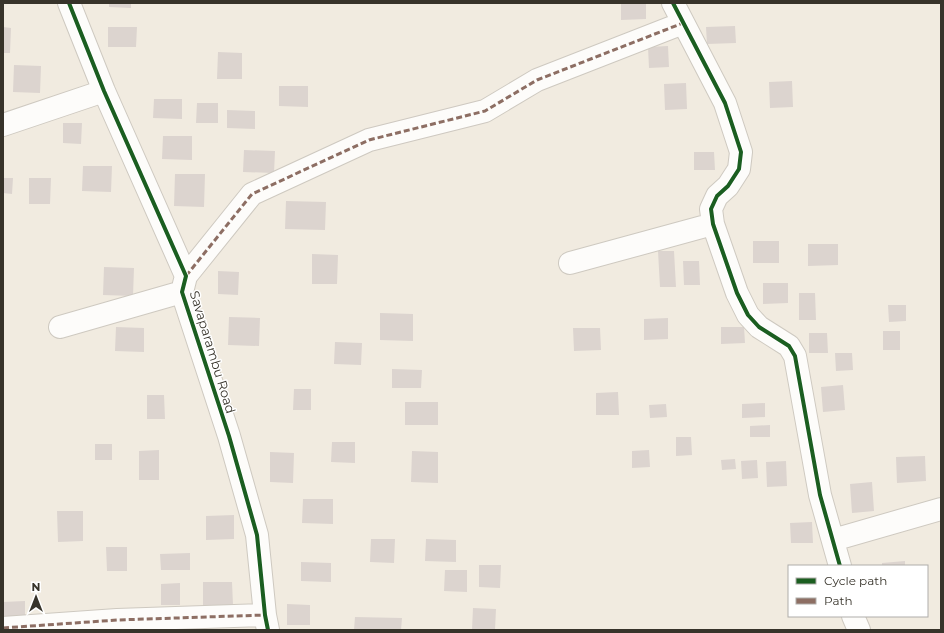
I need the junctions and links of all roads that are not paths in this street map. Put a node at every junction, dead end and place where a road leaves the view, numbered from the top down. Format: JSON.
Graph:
{"nodes":[{"id":1,"x":69,"y":3,"type":"edge"},
{"id":2,"x":673,"y":3,"type":"edge"},
{"id":3,"x":683,"y":23,"type":"junction"},
{"id":4,"x":104,"y":91,"type":"junction"},
{"id":5,"x":3,"y":125,"type":"edge"},
{"id":6,"x":713,"y":224,"type":"junction"},
{"id":7,"x":570,"y":263,"type":"dead end"},
{"id":8,"x":184,"y":284,"type":"junction"},
{"id":9,"x":60,"y":326,"type":"dead end"},
{"id":10,"x":941,"y":509,"type":"edge"},
{"id":11,"x":833,"y":540,"type":"junction"},
{"id":12,"x":840,"y":565,"type":"edge"},
{"id":13,"x":853,"y":617,"type":"edge"},
{"id":14,"x":267,"y":622,"type":"edge"},
{"id":15,"x":3,"y":628,"type":"edge"},
{"id":16,"x":859,"y":630,"type":"edge"}],
"edges":[{"from":1,"to":4,"type":"street","name":"Savaparambu Road"},
{"from":2,"to":3,"type":"street"},
{"from":3,"to":6,"type":"street"},
{"from":3,"to":8,"type":"street"},
{"from":4,"to":5,"type":"street"},
{"from":4,"to":8,"type":"street","name":"Savaparambu Road"},
{"from":6,"to":7,"type":"street"},
{"from":6,"to":11,"type":"street"},
{"from":8,"to":9,"type":"street"},
{"from":8,"to":14,"type":"street","name":"Savaparambu Road"},
{"from":10,"to":11,"type":"street"},
{"from":11,"to":12,"type":"street"},
{"from":13,"to":16,"type":"street"},
{"from":14,"to":15,"type":"street"}]}
